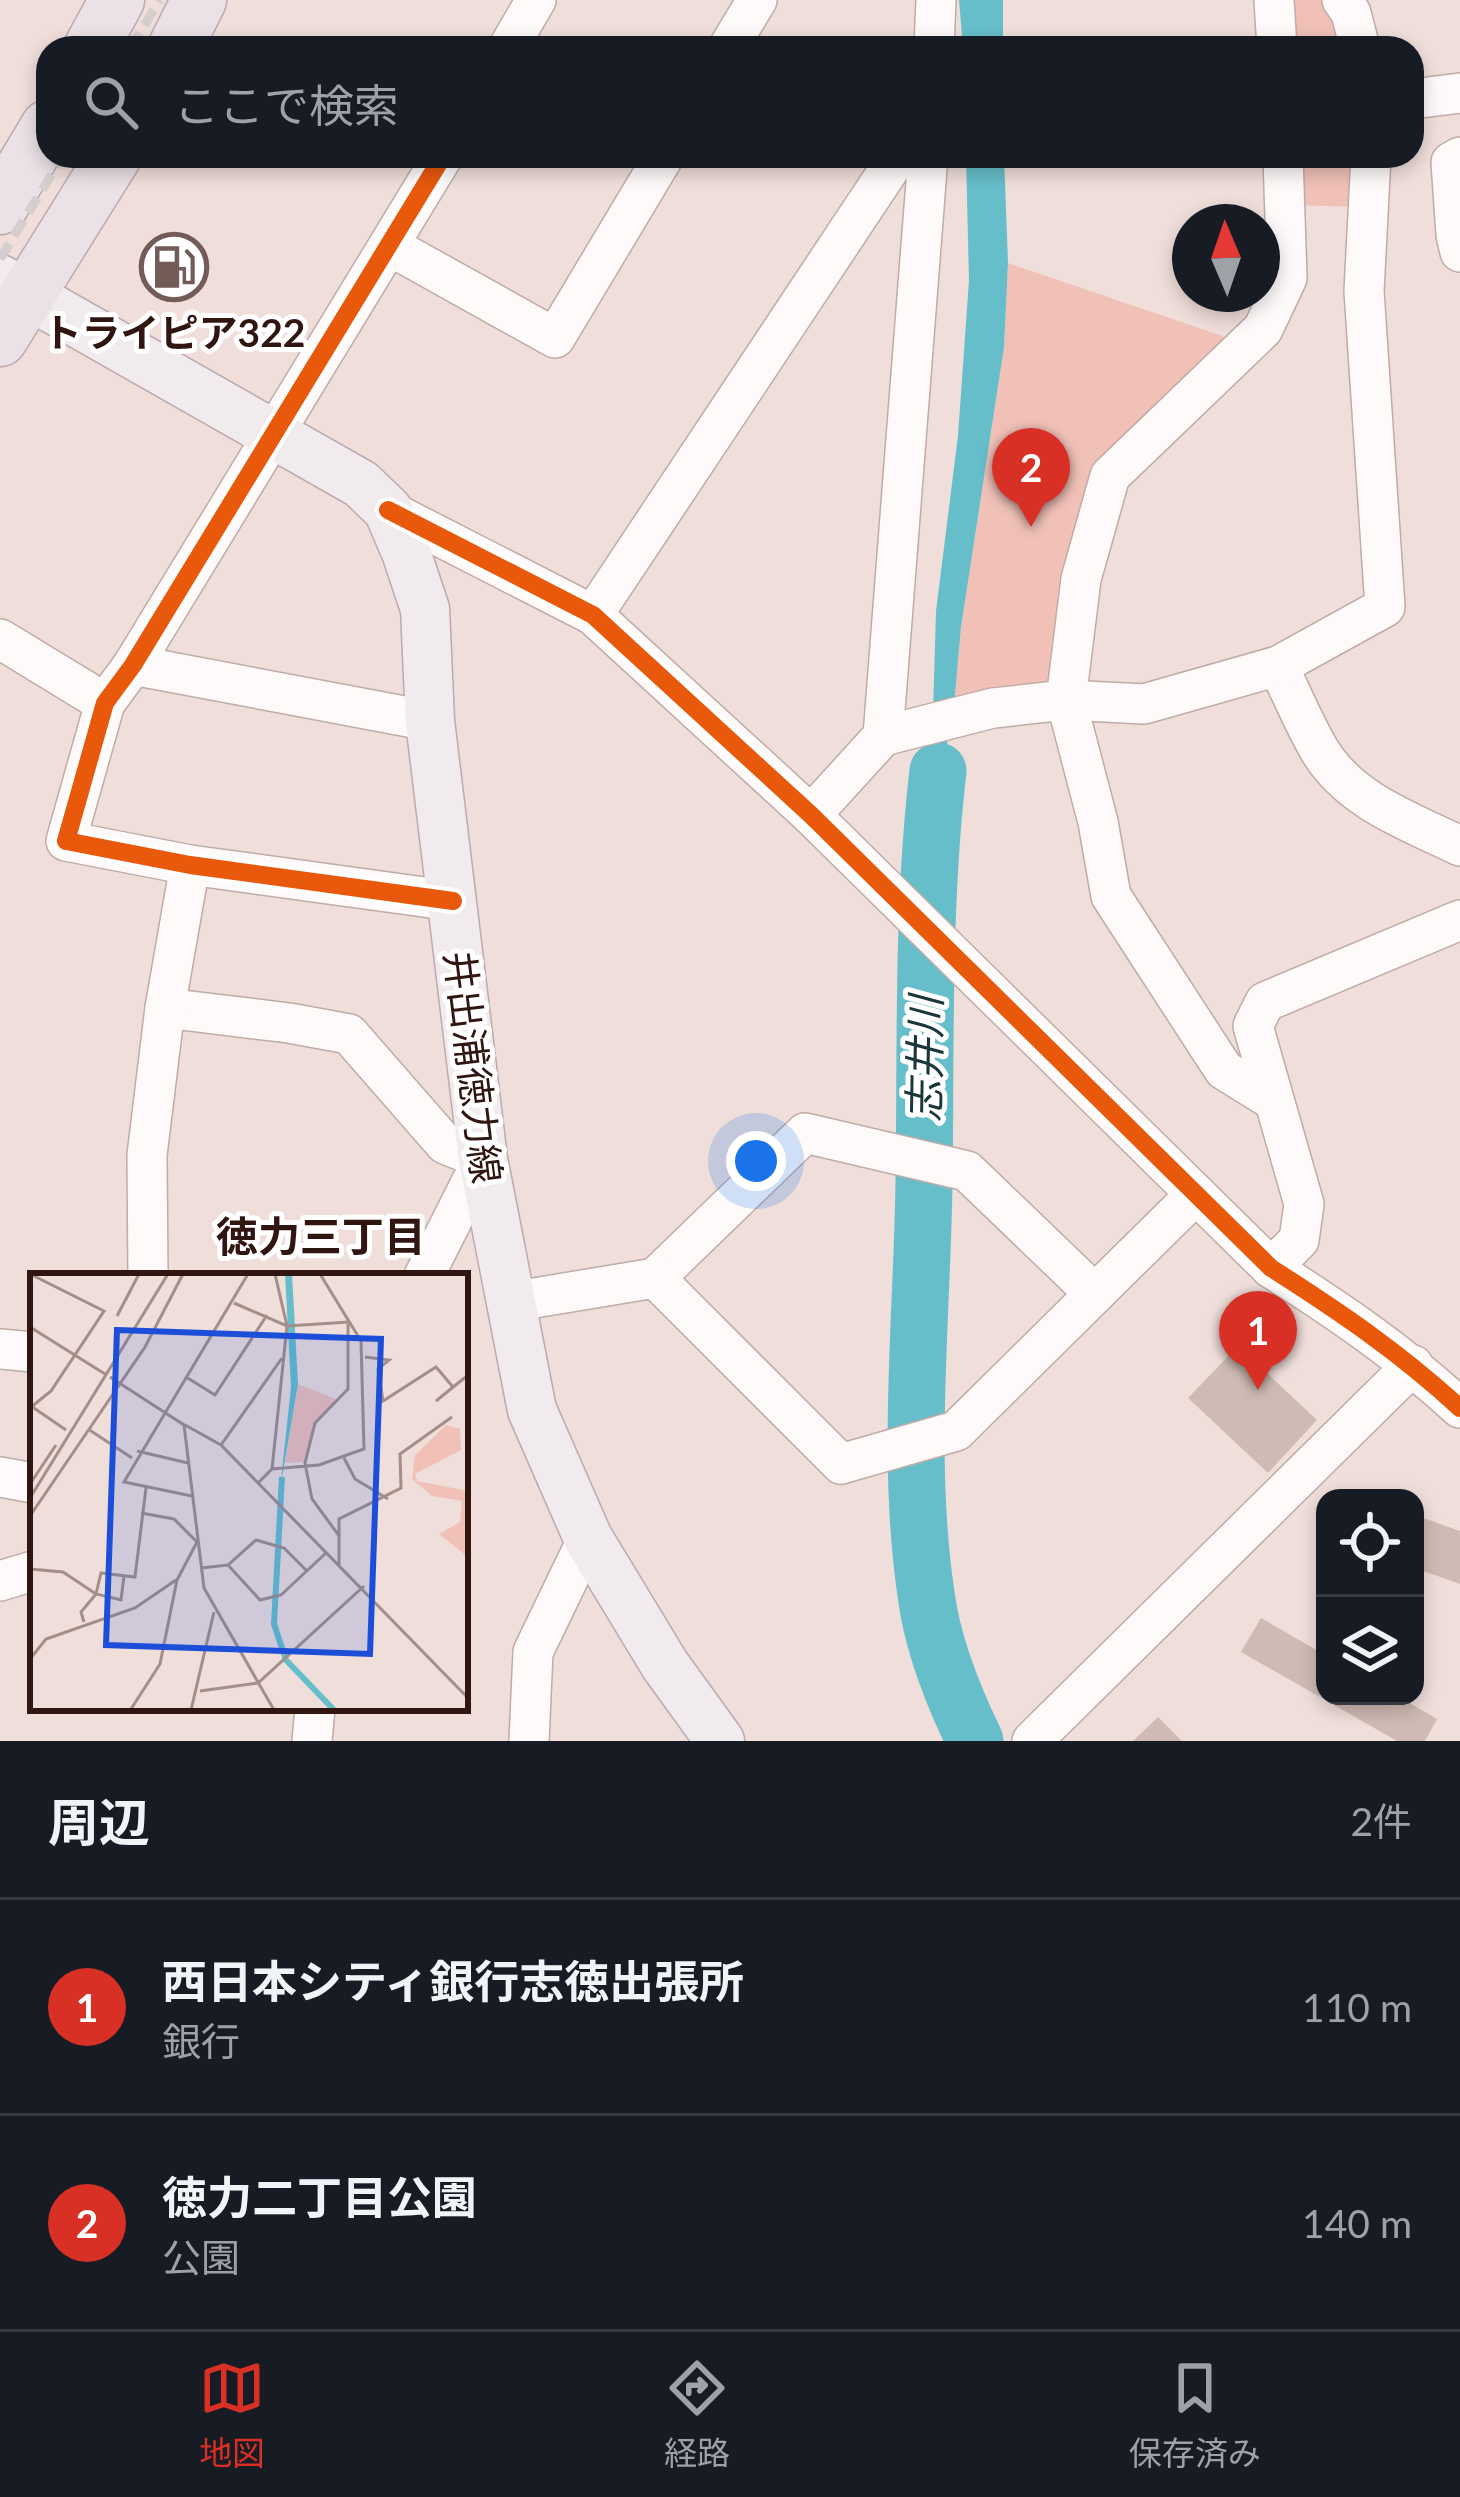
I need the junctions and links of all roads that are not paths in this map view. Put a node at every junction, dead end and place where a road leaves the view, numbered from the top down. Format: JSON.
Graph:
{"nodes":[{"id":1,"x":117,"y":0,"type":"edge"},
{"id":2,"x":199,"y":0,"type":"edge"},
{"id":3,"x":536,"y":0,"type":"edge"},
{"id":4,"x":757,"y":0,"type":"edge"},
{"id":5,"x":936,"y":0,"type":"edge"},
{"id":6,"x":1274,"y":0,"type":"edge"},
{"id":7,"x":1342,"y":0,"type":"edge"},
{"id":8,"x":98,"y":36,"type":"edge"},
{"id":9,"x":181,"y":36,"type":"edge"},
{"id":10,"x":515,"y":36,"type":"edge"},
{"id":11,"x":735,"y":36,"type":"edge"},
{"id":12,"x":934,"y":36,"type":"edge"},
{"id":13,"x":1276,"y":36,"type":"edge"},
{"id":14,"x":1357,"y":36,"type":"edge"},
{"id":15,"x":1460,"y":93,"type":"edge"},
{"id":16,"x":1424,"y":98,"type":"edge"},
{"id":17,"x":36,"y":147,"type":"edge"},
{"id":18,"x":1460,"y":157,"type":"edge"},
{"id":19,"x":106,"y":168,"type":"edge"},
{"id":20,"x":436,"y":168,"type":"edge"},
{"id":21,"x":657,"y":168,"type":"edge"},
{"id":22,"x":890,"y":168,"type":"edge"},
{"id":23,"x":927,"y":168,"type":"edge"},
{"id":24,"x":1284,"y":168,"type":"edge"},
{"id":25,"x":1370,"y":168,"type":"edge"},
{"id":26,"x":0,"y":207,"type":"edge"},
{"id":27,"x":390,"y":245,"type":"junction"},
{"id":28,"x":1460,"y":252,"type":"edge"},
{"id":29,"x":10,"y":304,"type":"edge"},
{"id":30,"x":273,"y":435,"type":"junction"},
{"id":31,"x":388,"y":510,"type":"junction"},
{"id":32,"x":593,"y":615,"type":"junction"},
{"id":33,"x":0,"y":639,"type":"edge"},
{"id":34,"x":133,"y":665,"type":"junction"},
{"id":35,"x":1278,"y":666,"type":"junction"},
{"id":36,"x":1066,"y":700,"type":"junction"},
{"id":37,"x":105,"y":703,"type":"junction"},
{"id":38,"x":430,"y":722,"type":"junction"},
{"id":39,"x":883,"y":736,"type":"junction"},
{"id":40,"x":811,"y":815,"type":"junction"},
{"id":41,"x":1460,"y":847,"type":"edge"},
{"id":42,"x":190,"y":865,"type":"junction"},
{"id":43,"x":453,"y":901,"type":"junction"},
{"id":44,"x":1460,"y":920,"type":"edge"},
{"id":45,"x":165,"y":1008,"type":"junction"},
{"id":46,"x":1274,"y":1101,"type":"junction"},
{"id":47,"x":483,"y":1159,"type":"junction"},
{"id":48,"x":1196,"y":1194,"type":"junction"},
{"id":49,"x":1271,"y":1268,"type":"junction"},
{"id":50,"x":148,"y":1273,"type":"edge"},
{"id":51,"x":426,"y":1273,"type":"edge"},
{"id":52,"x":655,"y":1278,"type":"junction"},
{"id":53,"x":1095,"y":1294,"type":"junction"},
{"id":54,"x":511,"y":1302,"type":"junction"},
{"id":55,"x":0,"y":1348,"type":"edge"},
{"id":56,"x":30,"y":1352,"type":"edge"},
{"id":57,"x":1413,"y":1365,"type":"junction"},
{"id":58,"x":1460,"y":1408,"type":"edge"},
{"id":59,"x":0,"y":1478,"type":"edge"},
{"id":60,"x":30,"y":1483,"type":"edge"},
{"id":61,"x":588,"y":1538,"type":"junction"},
{"id":62,"x":30,"y":1572,"type":"edge"},
{"id":63,"x":0,"y":1581,"type":"edge"},
{"id":64,"x":315,"y":1711,"type":"edge"},
{"id":65,"x":311,"y":1741,"type":"edge"},
{"id":66,"x":530,"y":1741,"type":"edge"},
{"id":67,"x":721,"y":1741,"type":"edge"},
{"id":68,"x":1032,"y":1741,"type":"edge"}],
"edges":[{"from":1,"to":8,"type":"highway"},
{"from":2,"to":9,"type":"highway"},
{"from":3,"to":10,"type":"street"},
{"from":4,"to":11,"type":"street"},
{"from":5,"to":12,"type":"street"},
{"from":6,"to":13,"type":"street"},
{"from":7,"to":14,"type":"street"},
{"from":15,"to":16,"type":"street"},
{"from":17,"to":26,"type":"highway"},
{"from":18,"to":28,"type":"street"},
{"from":19,"to":29,"type":"highway"},
{"from":20,"to":27,"type":"street"},
{"from":21,"to":27,"type":"street"},
{"from":22,"to":32,"type":"street"},
{"from":23,"to":39,"type":"street"},
{"from":24,"to":36,"type":"street"},
{"from":25,"to":35,"type":"street"},
{"from":27,"to":30,"type":"street"},
{"from":29,"to":30,"type":"main road"},
{"from":30,"to":31,"type":"main road"},
{"from":30,"to":34,"type":"street"},
{"from":31,"to":32,"type":"street"},
{"from":31,"to":38,"type":"main road","name":"井出浦徳力線"},
{"from":32,"to":40,"type":"street"},
{"from":33,"to":37,"type":"street"},
{"from":34,"to":37,"type":"street"},
{"from":34,"to":38,"type":"street"},
{"from":35,"to":36,"type":"street"},
{"from":35,"to":41,"type":"street"},
{"from":36,"to":39,"type":"street"},
{"from":36,"to":46,"type":"street"},
{"from":37,"to":42,"type":"street"},
{"from":38,"to":43,"type":"main road","name":"井出浦徳力線"},
{"from":39,"to":40,"type":"street"},
{"from":40,"to":48,"type":"street"},
{"from":42,"to":43,"type":"street"},
{"from":42,"to":45,"type":"street"},
{"from":43,"to":47,"type":"main road","name":"井出浦徳力線"},
{"from":44,"to":46,"type":"street"},
{"from":45,"to":47,"type":"street"},
{"from":45,"to":50,"type":"street"},
{"from":46,"to":49,"type":"street"},
{"from":47,"to":51,"type":"street"},
{"from":47,"to":54,"type":"main road","name":"井出浦徳力線"},
{"from":48,"to":49,"type":"street"},
{"from":48,"to":53,"type":"street"},
{"from":49,"to":57,"type":"street"},
{"from":52,"to":53,"type":"street"},
{"from":52,"to":53,"type":"street"},
{"from":52,"to":54,"type":"street"},
{"from":54,"to":61,"type":"main road","name":"井出浦徳力線"},
{"from":55,"to":56,"type":"street"},
{"from":57,"to":58,"type":"street"},
{"from":57,"to":68,"type":"street"},
{"from":59,"to":60,"type":"street"},
{"from":61,"to":66,"type":"street"},
{"from":61,"to":67,"type":"main road","name":"井出浦徳力線"},
{"from":62,"to":63,"type":"street"},
{"from":64,"to":65,"type":"street"}]}
